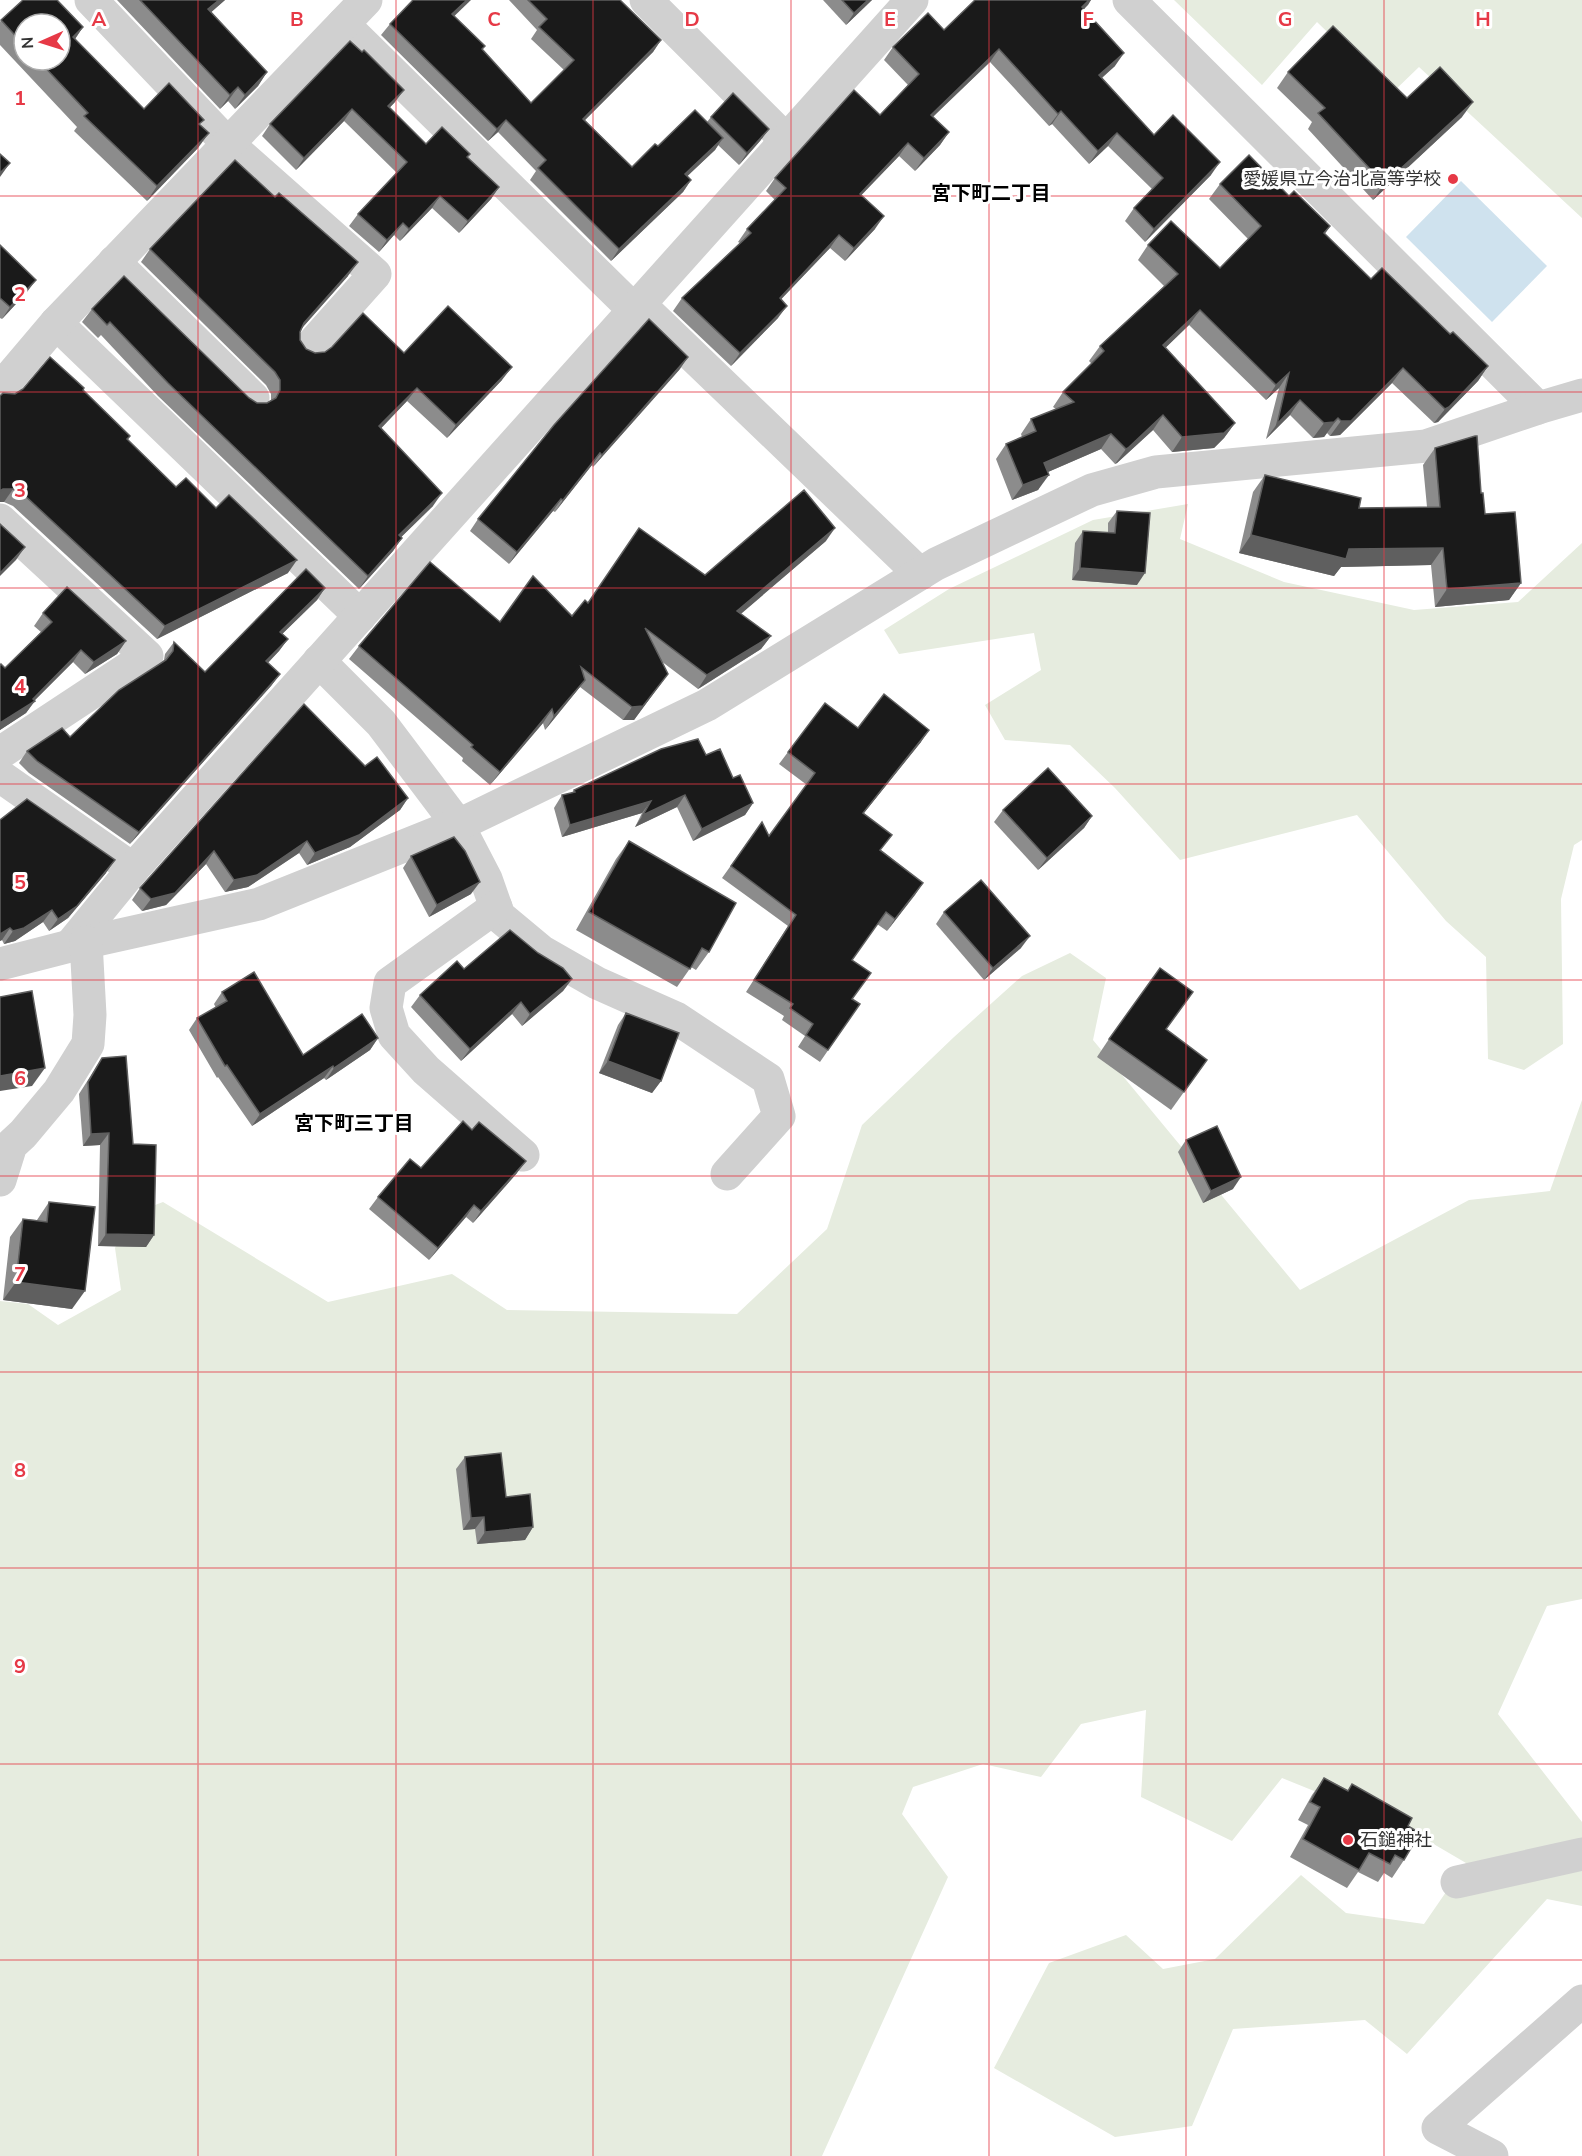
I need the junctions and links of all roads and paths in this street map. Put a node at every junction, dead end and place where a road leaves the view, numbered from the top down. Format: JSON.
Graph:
{"nodes":[{"id":1,"x":91,"y":0,"type":"edge"},
{"id":2,"x":366,"y":0,"type":"edge"},
{"id":3,"x":646,"y":0,"type":"edge"},
{"id":4,"x":912,"y":0,"type":"edge"},
{"id":5,"x":1129,"y":0,"type":"edge"},
{"id":6,"x":343,"y":24,"type":"junction"},
{"id":7,"x":786,"y":140,"type":"junction"},
{"id":8,"x":228,"y":144,"type":"junction"},
{"id":9,"x":114,"y":262,"type":"junction"},
{"id":10,"x":637,"y":307,"type":"junction"},
{"id":11,"x":56,"y":323,"type":"junction"},
{"id":12,"x":309,"y":348,"type":"edge"},
{"id":13,"x":0,"y":389,"type":"edge"},
{"id":14,"x":1582,"y":396,"type":"edge"},
{"id":15,"x":254,"y":398,"type":"edge"},
{"id":16,"x":1538,"y":408,"type":"junction"},
{"id":17,"x":0,"y":520,"type":"edge"},
{"id":18,"x":920,"y":573,"type":"junction"},
{"id":19,"x":360,"y":616,"type":"junction"},
{"id":20,"x":319,"y":661,"type":"junction"},
{"id":21,"x":0,"y":753,"type":"edge"},
{"id":22,"x":7,"y":791,"type":"edge"},
{"id":23,"x":458,"y":825,"type":"junction"},
{"id":24,"x":133,"y":869,"type":"junction"},
{"id":25,"x":495,"y":907,"type":"junction"},
{"id":26,"x":78,"y":944,"type":"junction"},
{"id":27,"x":0,"y":964,"type":"edge"},
{"id":28,"x":523,"y":1155,"type":"edge"},
{"id":29,"x":727,"y":1174,"type":"dead end"},
{"id":30,"x":0,"y":1180,"type":"edge"},
{"id":31,"x":1582,"y":1854,"type":"edge"},
{"id":32,"x":1457,"y":1882,"type":"dead end"},
{"id":33,"x":1582,"y":2001,"type":"edge"},
{"id":34,"x":1492,"y":2156,"type":"edge"}],
"edges":[{"from":1,"to":8,"type":"street"},
{"from":2,"to":6,"type":"street"},
{"from":3,"to":7,"type":"street"},
{"from":4,"to":7,"type":"street"},
{"from":5,"to":16,"type":"street"},
{"from":6,"to":8,"type":"street"},
{"from":6,"to":10,"type":"street"},
{"from":7,"to":10,"type":"street"},
{"from":8,"to":9,"type":"street"},
{"from":8,"to":12,"type":"street"},
{"from":9,"to":11,"type":"street"},
{"from":9,"to":15,"type":"street"},
{"from":10,"to":18,"type":"street"},
{"from":10,"to":19,"type":"street"},
{"from":11,"to":13,"type":"street"},
{"from":11,"to":19,"type":"street"},
{"from":14,"to":16,"type":"street"},
{"from":16,"to":18,"type":"street"},
{"from":17,"to":21,"type":"street"},
{"from":18,"to":23,"type":"street"},
{"from":19,"to":20,"type":"street"},
{"from":20,"to":23,"type":"street"},
{"from":20,"to":24,"type":"street"},
{"from":22,"to":24,"type":"street"},
{"from":23,"to":25,"type":"street"},
{"from":23,"to":26,"type":"street"},
{"from":24,"to":26,"type":"street"},
{"from":25,"to":28,"type":"street"},
{"from":25,"to":29,"type":"street"},
{"from":26,"to":27,"type":"street"},
{"from":26,"to":30,"type":"street"},
{"from":31,"to":32,"type":"street"},
{"from":33,"to":34,"type":"street"}]}
